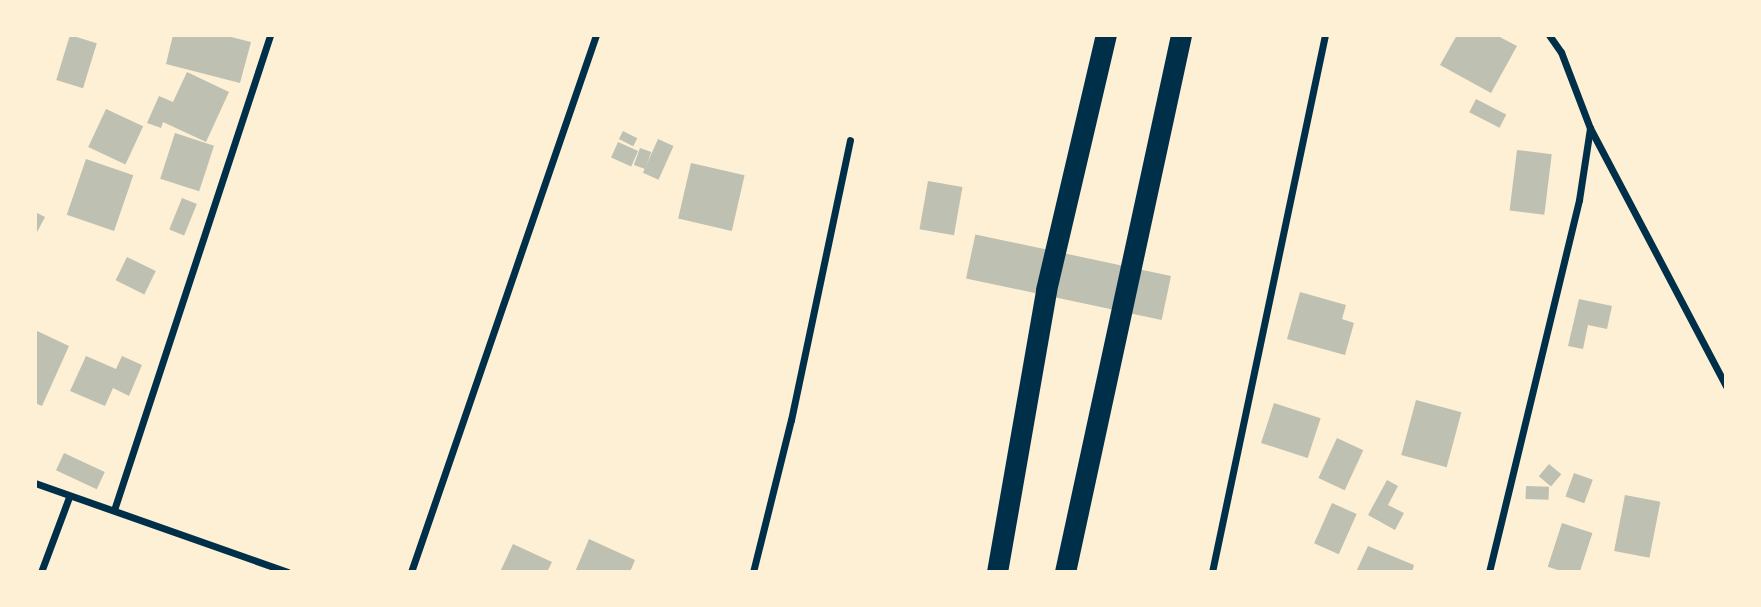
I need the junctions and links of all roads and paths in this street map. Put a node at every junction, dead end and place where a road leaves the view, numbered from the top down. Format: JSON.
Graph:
{"nodes":[{"id":1,"x":270,"y":35,"type":"edge"},
{"id":2,"x":596,"y":35,"type":"edge"},
{"id":3,"x":1106,"y":35,"type":"edge"},
{"id":4,"x":1181,"y":35,"type":"edge"},
{"id":5,"x":1325,"y":35,"type":"edge"},
{"id":6,"x":1549,"y":35,"type":"edge"},
{"id":7,"x":1590,"y":128,"type":"junction"},
{"id":8,"x":850,"y":140,"type":"dead end"},
{"id":9,"x":1726,"y":386,"type":"edge"},
{"id":10,"x":35,"y":483,"type":"edge"},
{"id":11,"x":69,"y":497,"type":"junction"},
{"id":12,"x":114,"y":510,"type":"junction"},
{"id":13,"x":41,"y":572,"type":"edge"},
{"id":14,"x":288,"y":572,"type":"edge"},
{"id":15,"x":411,"y":572,"type":"edge"},
{"id":16,"x":753,"y":572,"type":"edge"},
{"id":17,"x":997,"y":572,"type":"edge"},
{"id":18,"x":1065,"y":572,"type":"edge"},
{"id":19,"x":1212,"y":572,"type":"edge"},
{"id":20,"x":1489,"y":572,"type":"edge"}],
"edges":[{"from":1,"to":12,"type":"street"},
{"from":2,"to":15,"type":"street"},
{"from":3,"to":17,"type":"highway"},
{"from":4,"to":18,"type":"highway"},
{"from":5,"to":19,"type":"street"},
{"from":6,"to":7,"type":"street"},
{"from":7,"to":9,"type":"street"},
{"from":7,"to":20,"type":"street"},
{"from":8,"to":16,"type":"street"},
{"from":10,"to":11,"type":"street"},
{"from":11,"to":12,"type":"street"},
{"from":11,"to":13,"type":"street"},
{"from":12,"to":14,"type":"street"}]}
